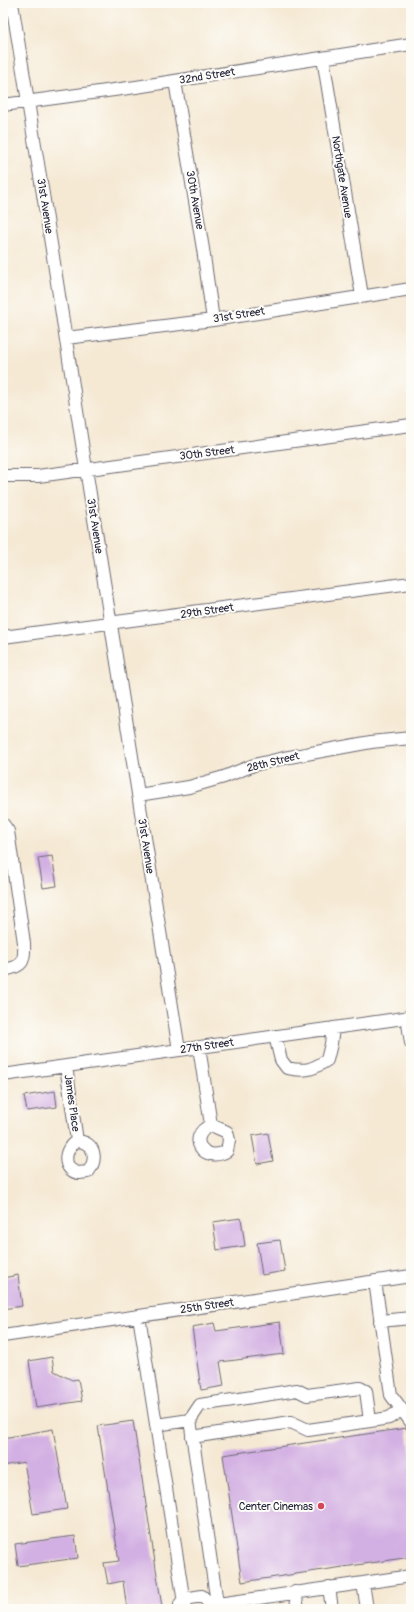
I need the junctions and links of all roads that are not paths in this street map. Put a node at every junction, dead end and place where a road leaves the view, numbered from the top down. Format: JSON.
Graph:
{"nodes":[{"id":1,"x":12,"y":3,"type":"edge"},
{"id":2,"x":411,"y":44,"type":"edge"},
{"id":3,"x":323,"y":58,"type":"junction"},
{"id":4,"x":175,"y":81,"type":"junction"},
{"id":5,"x":28,"y":102,"type":"junction"},
{"id":6,"x":3,"y":105,"type":"edge"},
{"id":7,"x":411,"y":289,"type":"edge"},
{"id":8,"x":362,"y":296,"type":"junction"},
{"id":9,"x":213,"y":320,"type":"junction"},
{"id":10,"x":66,"y":338,"type":"junction"},
{"id":11,"x":411,"y":425,"type":"edge"},
{"id":12,"x":86,"y":469,"type":"junction"},
{"id":13,"x":3,"y":476,"type":"edge"},
{"id":14,"x":411,"y":583,"type":"edge"},
{"id":15,"x":111,"y":624,"type":"junction"},
{"id":16,"x":3,"y":638,"type":"edge"},
{"id":17,"x":411,"y":738,"type":"edge"},
{"id":18,"x":138,"y":795,"type":"junction"},
{"id":19,"x":3,"y":824,"type":"edge"},
{"id":20,"x":3,"y":970,"type":"edge"},
{"id":21,"x":409,"y":1017,"type":"edge"},
{"id":22,"x":333,"y":1028,"type":"junction"},
{"id":23,"x":276,"y":1036,"type":"junction"},
{"id":24,"x":411,"y":1043,"type":"edge"},
{"id":25,"x":199,"y":1047,"type":"junction"},
{"id":26,"x":179,"y":1050,"type":"junction"},
{"id":27,"x":66,"y":1066,"type":"junction"},
{"id":28,"x":3,"y":1074,"type":"edge"},
{"id":29,"x":210,"y":1125,"type":"dead end"},
{"id":30,"x":77,"y":1141,"type":"dead end"},
{"id":31,"x":411,"y":1276,"type":"edge"},
{"id":32,"x":375,"y":1281,"type":"junction"},
{"id":33,"x":139,"y":1316,"type":"junction"},
{"id":34,"x":411,"y":1318,"type":"edge"},
{"id":35,"x":380,"y":1322,"type":"junction"},
{"id":36,"x":3,"y":1336,"type":"edge"},
{"id":37,"x":401,"y":1410,"type":"junction"},
{"id":38,"x":190,"y":1420,"type":"junction"},
{"id":39,"x":370,"y":1421,"type":"junction"},
{"id":40,"x":411,"y":1422,"type":"edge"},
{"id":41,"x":156,"y":1425,"type":"junction"},
{"id":42,"x":192,"y":1437,"type":"junction"},
{"id":43,"x":411,"y":1576,"type":"edge"},
{"id":44,"x":362,"y":1583,"type":"junction"},
{"id":45,"x":329,"y":1587,"type":"junction"},
{"id":46,"x":295,"y":1592,"type":"junction"},
{"id":47,"x":217,"y":1603,"type":"junction"},
{"id":48,"x":254,"y":1604,"type":"edge"},
{"id":49,"x":182,"y":1606,"type":"edge"},
{"id":50,"x":298,"y":1609,"type":"edge"},
{"id":51,"x":332,"y":1609,"type":"edge"},
{"id":52,"x":367,"y":1609,"type":"edge"}],
"edges":[{"from":1,"to":5,"type":"street","name":"31st Avenue"},
{"from":2,"to":3,"type":"street","name":"32nd Street"},
{"from":3,"to":4,"type":"street","name":"32nd Street"},
{"from":3,"to":8,"type":"street","name":"Northgate Avenue"},
{"from":4,"to":5,"type":"street","name":"32nd Street"},
{"from":4,"to":9,"type":"street","name":"30th Avenue"},
{"from":5,"to":6,"type":"street","name":"32nd Street"},
{"from":5,"to":10,"type":"street","name":"31st Avenue"},
{"from":7,"to":8,"type":"street","name":"31st Street"},
{"from":8,"to":9,"type":"street","name":"31st Street"},
{"from":9,"to":10,"type":"street","name":"31st Street"},
{"from":10,"to":12,"type":"street","name":"31st Avenue"},
{"from":11,"to":12,"type":"street","name":"30th Street"},
{"from":12,"to":13,"type":"street","name":"30th Street"},
{"from":12,"to":15,"type":"street","name":"31st Avenue"},
{"from":14,"to":15,"type":"street","name":"29th Street"},
{"from":15,"to":16,"type":"street","name":"29th Street"},
{"from":15,"to":18,"type":"street","name":"31st Avenue"},
{"from":17,"to":18,"type":"street","name":"28th Street"},
{"from":18,"to":26,"type":"street","name":"31st Avenue"},
{"from":19,"to":20,"type":"street"},
{"from":21,"to":22,"type":"street","name":"27th Street"},
{"from":21,"to":24,"type":"street"},
{"from":22,"to":23,"type":"street","name":"27th Street"},
{"from":22,"to":23,"type":"street"},
{"from":23,"to":25,"type":"street","name":"27th Street"},
{"from":25,"to":26,"type":"street","name":"27th Street"},
{"from":25,"to":29,"type":"street"},
{"from":26,"to":27,"type":"street","name":"27th Street"},
{"from":27,"to":28,"type":"street","name":"27th Street"},
{"from":27,"to":30,"type":"street","name":"James Place"},
{"from":31,"to":32,"type":"street","name":"25th Street"},
{"from":32,"to":33,"type":"street","name":"25th Street"},
{"from":32,"to":35,"type":"street"},
{"from":33,"to":36,"type":"street","name":"25th Street"},
{"from":33,"to":41,"type":"street"},
{"from":34,"to":35,"type":"street"},
{"from":35,"to":37,"type":"street"},
{"from":37,"to":39,"type":"street"},
{"from":37,"to":40,"type":"street"},
{"from":38,"to":39,"type":"street"},
{"from":38,"to":41,"type":"street"},
{"from":38,"to":42,"type":"street"},
{"from":39,"to":42,"type":"street"},
{"from":41,"to":49,"type":"street"},
{"from":42,"to":47,"type":"street"},
{"from":43,"to":44,"type":"street"},
{"from":44,"to":45,"type":"street"},
{"from":44,"to":52,"type":"street"},
{"from":45,"to":46,"type":"street"},
{"from":45,"to":51,"type":"street"},
{"from":46,"to":48,"type":"street"},
{"from":46,"to":50,"type":"street"},
{"from":47,"to":48,"type":"street"},
{"from":47,"to":49,"type":"street"}]}
